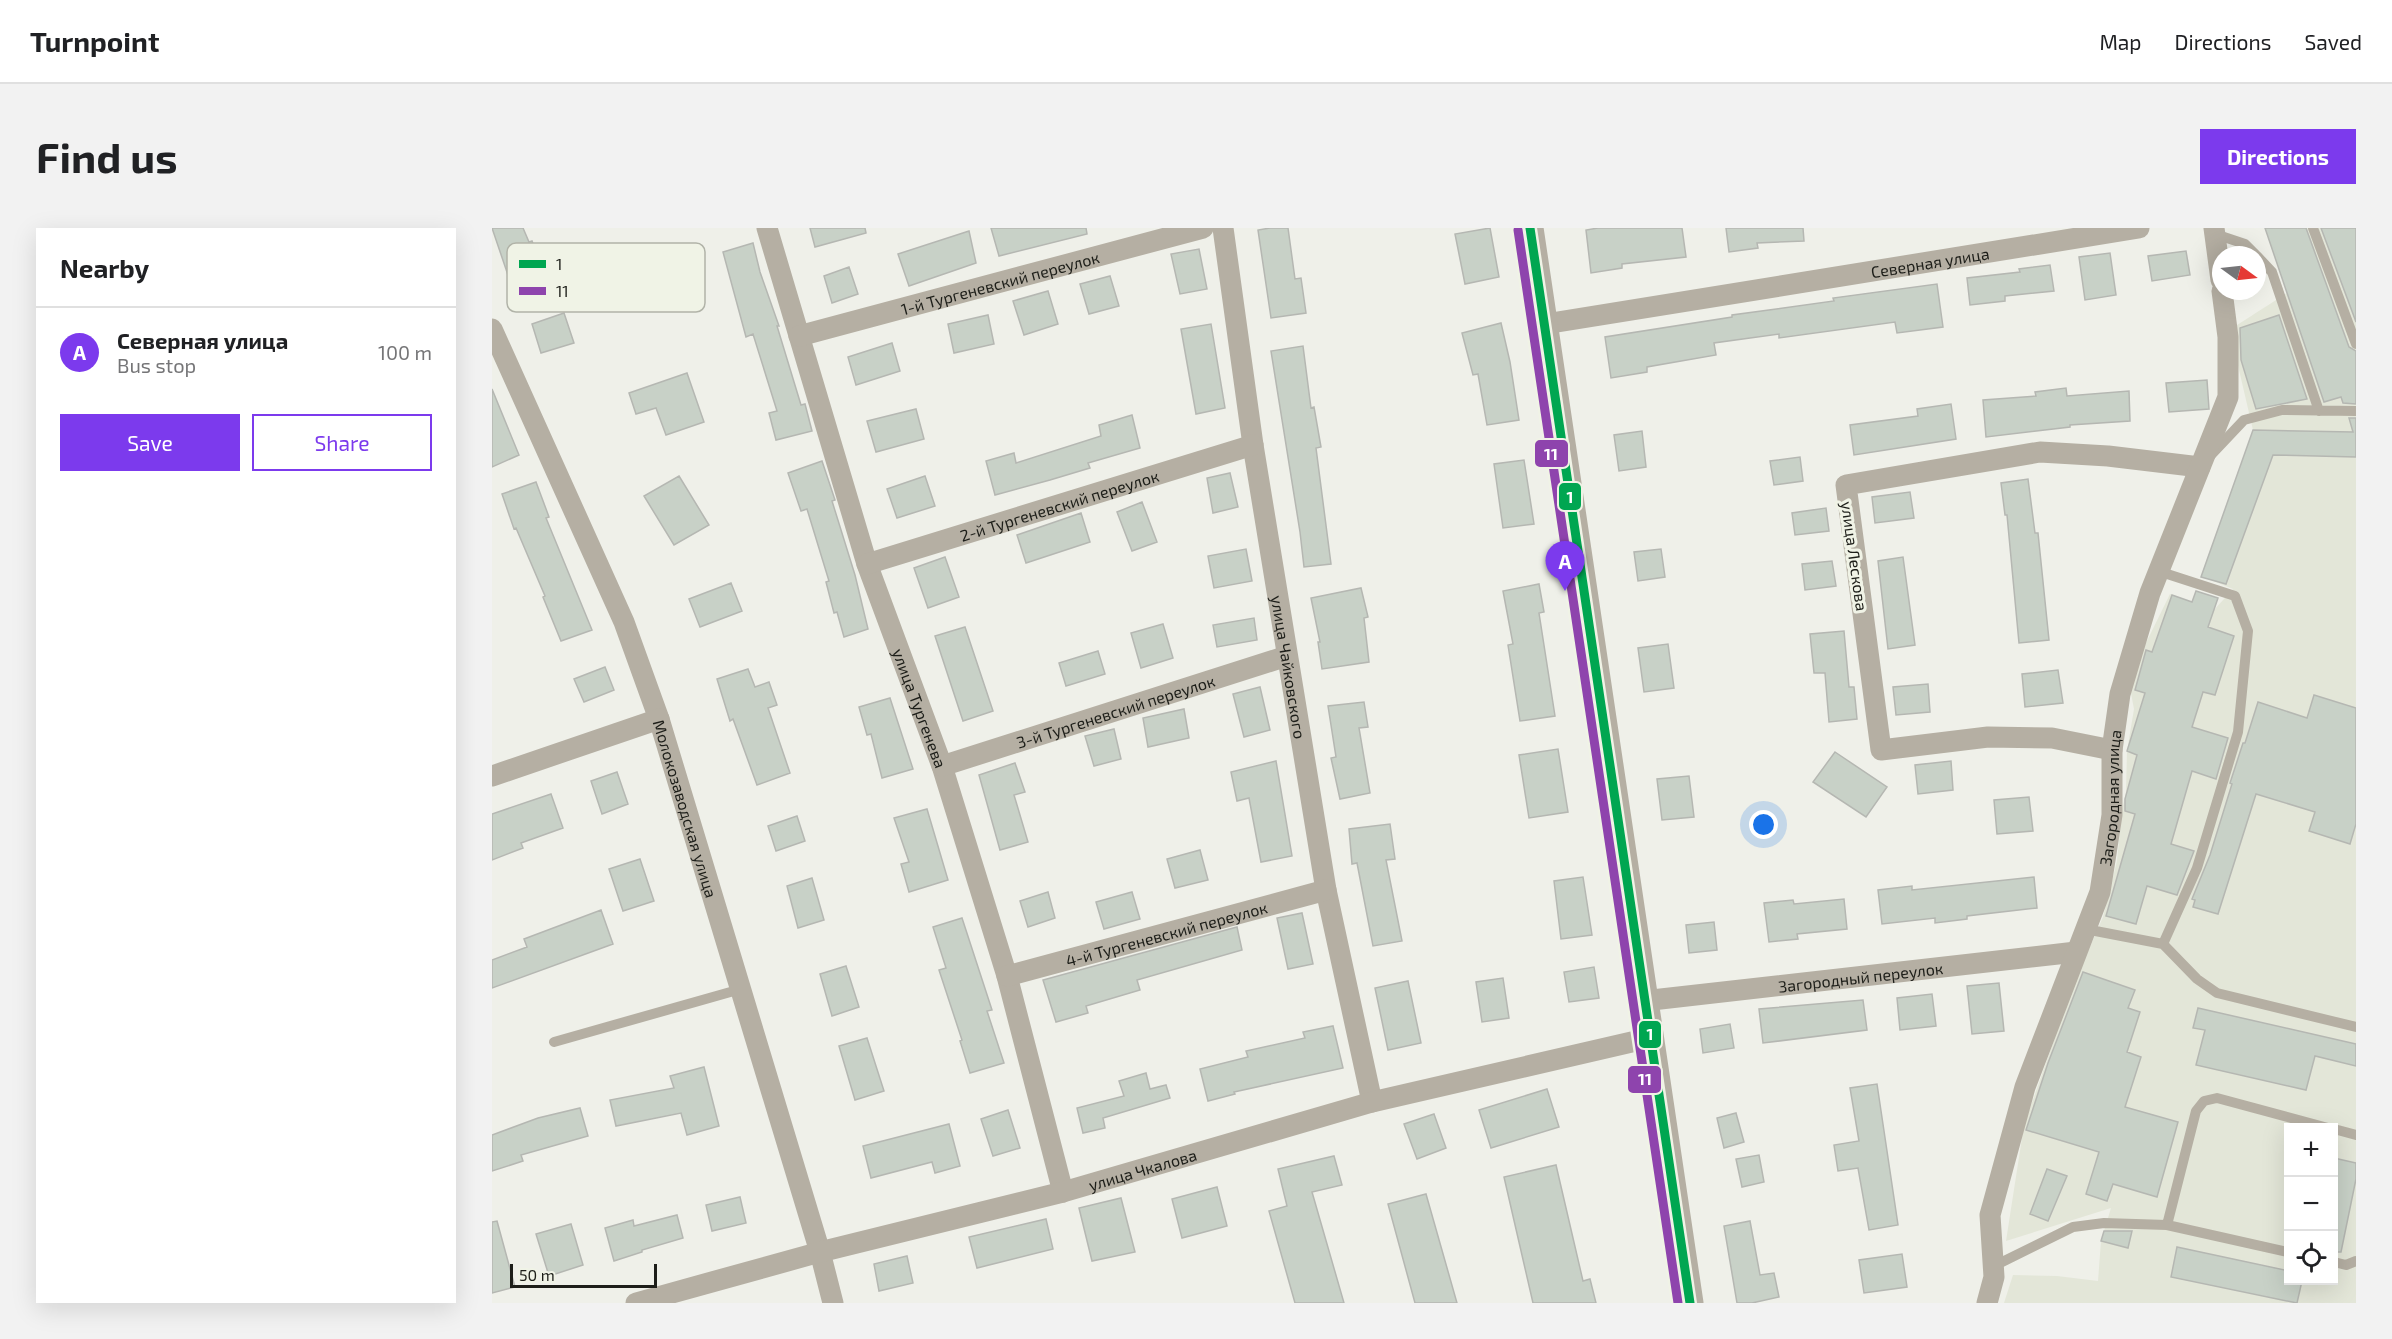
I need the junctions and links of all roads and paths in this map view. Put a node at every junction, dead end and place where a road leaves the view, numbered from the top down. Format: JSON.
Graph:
{"nodes":[{"id":1,"x":767,"y":228,"type":"edge"},
{"id":2,"x":1203,"y":228,"type":"edge"},
{"id":3,"x":1223,"y":228,"type":"edge"},
{"id":4,"x":1530,"y":228,"type":"edge"},
{"id":5,"x":2139,"y":228,"type":"edge"},
{"id":6,"x":2313,"y":228,"type":"edge"},
{"id":7,"x":2214,"y":231,"type":"edge"},
{"id":8,"x":2216,"y":246,"type":"edge"},
{"id":9,"x":2247,"y":246,"type":"edge"},
{"id":10,"x":2266,"y":266,"type":"edge"},
{"id":11,"x":2223,"y":300,"type":"edge"},
{"id":12,"x":1545,"y":324,"type":"junction"},
{"id":13,"x":492,"y":329,"type":"edge"},
{"id":14,"x":799,"y":336,"type":"junction"},
{"id":15,"x":2356,"y":344,"type":"edge"},
{"id":16,"x":2319,"y":411,"type":"junction"},
{"id":17,"x":2356,"y":411,"type":"edge"},
{"id":18,"x":1253,"y":445,"type":"junction"},
{"id":19,"x":2200,"y":467,"type":"junction"},
{"id":20,"x":867,"y":564,"type":"junction"},
{"id":21,"x":2158,"y":571,"type":"junction"},
{"id":22,"x":1287,"y":656,"type":"junction"},
{"id":23,"x":659,"y":719,"type":"junction"},
{"id":24,"x":2112,"y":750,"type":"junction"},
{"id":25,"x":942,"y":766,"type":"junction"},
{"id":26,"x":492,"y":776,"type":"edge"},
{"id":27,"x":1326,"y":890,"type":"junction"},
{"id":28,"x":2085,"y":929,"type":"junction"},
{"id":29,"x":2163,"y":944,"type":"junction"},
{"id":30,"x":2076,"y":952,"type":"junction"},
{"id":31,"x":1008,"y":976,"type":"junction"},
{"id":32,"x":741,"y":989,"type":"junction"},
{"id":33,"x":1644,"y":1001,"type":"junction"},
{"id":34,"x":2356,"y":1027,"type":"edge"},
{"id":35,"x":1650,"y":1038,"type":"junction"},
{"id":36,"x":554,"y":1042,"type":"dead end"},
{"id":37,"x":1372,"y":1102,"type":"junction"},
{"id":38,"x":2310,"y":1123,"type":"edge"},
{"id":39,"x":2338,"y":1130,"type":"edge"},
{"id":40,"x":2356,"y":1135,"type":"edge"},
{"id":41,"x":1063,"y":1192,"type":"junction"},
{"id":42,"x":2167,"y":1225,"type":"junction"},
{"id":43,"x":2284,"y":1251,"type":"edge"},
{"id":44,"x":820,"y":1252,"type":"junction"},
{"id":45,"x":2356,"y":1261,"type":"edge"},
{"id":46,"x":2338,"y":1263,"type":"edge"},
{"id":47,"x":1994,"y":1266,"type":"junction"},
{"id":48,"x":636,"y":1303,"type":"edge"},
{"id":49,"x":833,"y":1303,"type":"edge"},
{"id":50,"x":1690,"y":1303,"type":"edge"},
{"id":51,"x":1987,"y":1303,"type":"edge"}],
"edges":[{"from":1,"to":14,"type":"street","name":"улица Тургенева"},
{"from":2,"to":14,"type":"street","name":"1-й Тургеневский переулок"},
{"from":3,"to":18,"type":"street","name":"улица Чайковского"},
{"from":4,"to":12,"type":"street"},
{"from":5,"to":12,"type":"street","name":"Северная улица"},
{"from":6,"to":15,"type":"lane"},
{"from":7,"to":8,"type":"street"},
{"from":7,"to":9,"type":"lane"},
{"from":10,"to":16,"type":"lane"},
{"from":11,"to":19,"type":"street","name":"Загородная улица"},
{"from":12,"to":33,"type":"street"},
{"from":13,"to":23,"type":"street","name":"Молокозаводская улица"},
{"from":14,"to":20,"type":"street","name":"улица Тургенева"},
{"from":16,"to":17,"type":"lane"},
{"from":16,"to":19,"type":"lane"},
{"from":18,"to":20,"type":"street","name":"2-й Тургеневский переулок"},
{"from":18,"to":22,"type":"street","name":"улица Чайковского"},
{"from":19,"to":21,"type":"street","name":"Загородная улица"},
{"from":19,"to":24,"type":"street","name":"улица Лескова"},
{"from":20,"to":25,"type":"street","name":"улица Тургенева"},
{"from":21,"to":24,"type":"street","name":"Загородная улица"},
{"from":21,"to":29,"type":"lane"},
{"from":22,"to":25,"type":"street","name":"3-й Тургеневский переулок"},
{"from":22,"to":27,"type":"street","name":"улица Чайковского"},
{"from":23,"to":26,"type":"street"},
{"from":23,"to":32,"type":"street","name":"Молокозаводская улица"},
{"from":24,"to":28,"type":"street","name":"Загородная улица"},
{"from":25,"to":31,"type":"street","name":"улица Тургенева"},
{"from":27,"to":31,"type":"street","name":"4-й Тургеневский переулок"},
{"from":27,"to":37,"type":"street","name":"улица Чайковского"},
{"from":28,"to":29,"type":"lane"},
{"from":28,"to":30,"type":"street","name":"Загородная улица"},
{"from":29,"to":34,"type":"lane"},
{"from":30,"to":33,"type":"street","name":"Загородный переулок"},
{"from":30,"to":47,"type":"street","name":"Загородная улица"},
{"from":31,"to":41,"type":"street","name":"улица Тургенева"},
{"from":32,"to":36,"type":"lane"},
{"from":32,"to":44,"type":"street","name":"Молокозаводская улица"},
{"from":33,"to":35,"type":"street"},
{"from":35,"to":37,"type":"street","name":"улица Чкалова"},
{"from":35,"to":50,"type":"street"},
{"from":37,"to":41,"type":"street","name":"улица Чкалова"},
{"from":38,"to":42,"type":"lane"},
{"from":39,"to":40,"type":"lane"},
{"from":41,"to":44,"type":"street","name":"улица Чкалова"},
{"from":42,"to":43,"type":"lane"},
{"from":42,"to":47,"type":"lane"},
{"from":44,"to":48,"type":"street","name":"улица Чкалова"},
{"from":44,"to":49,"type":"street","name":"Молокозаводская улица"},
{"from":45,"to":46,"type":"lane"},
{"from":47,"to":51,"type":"street","name":"Загородная улица"}]}
